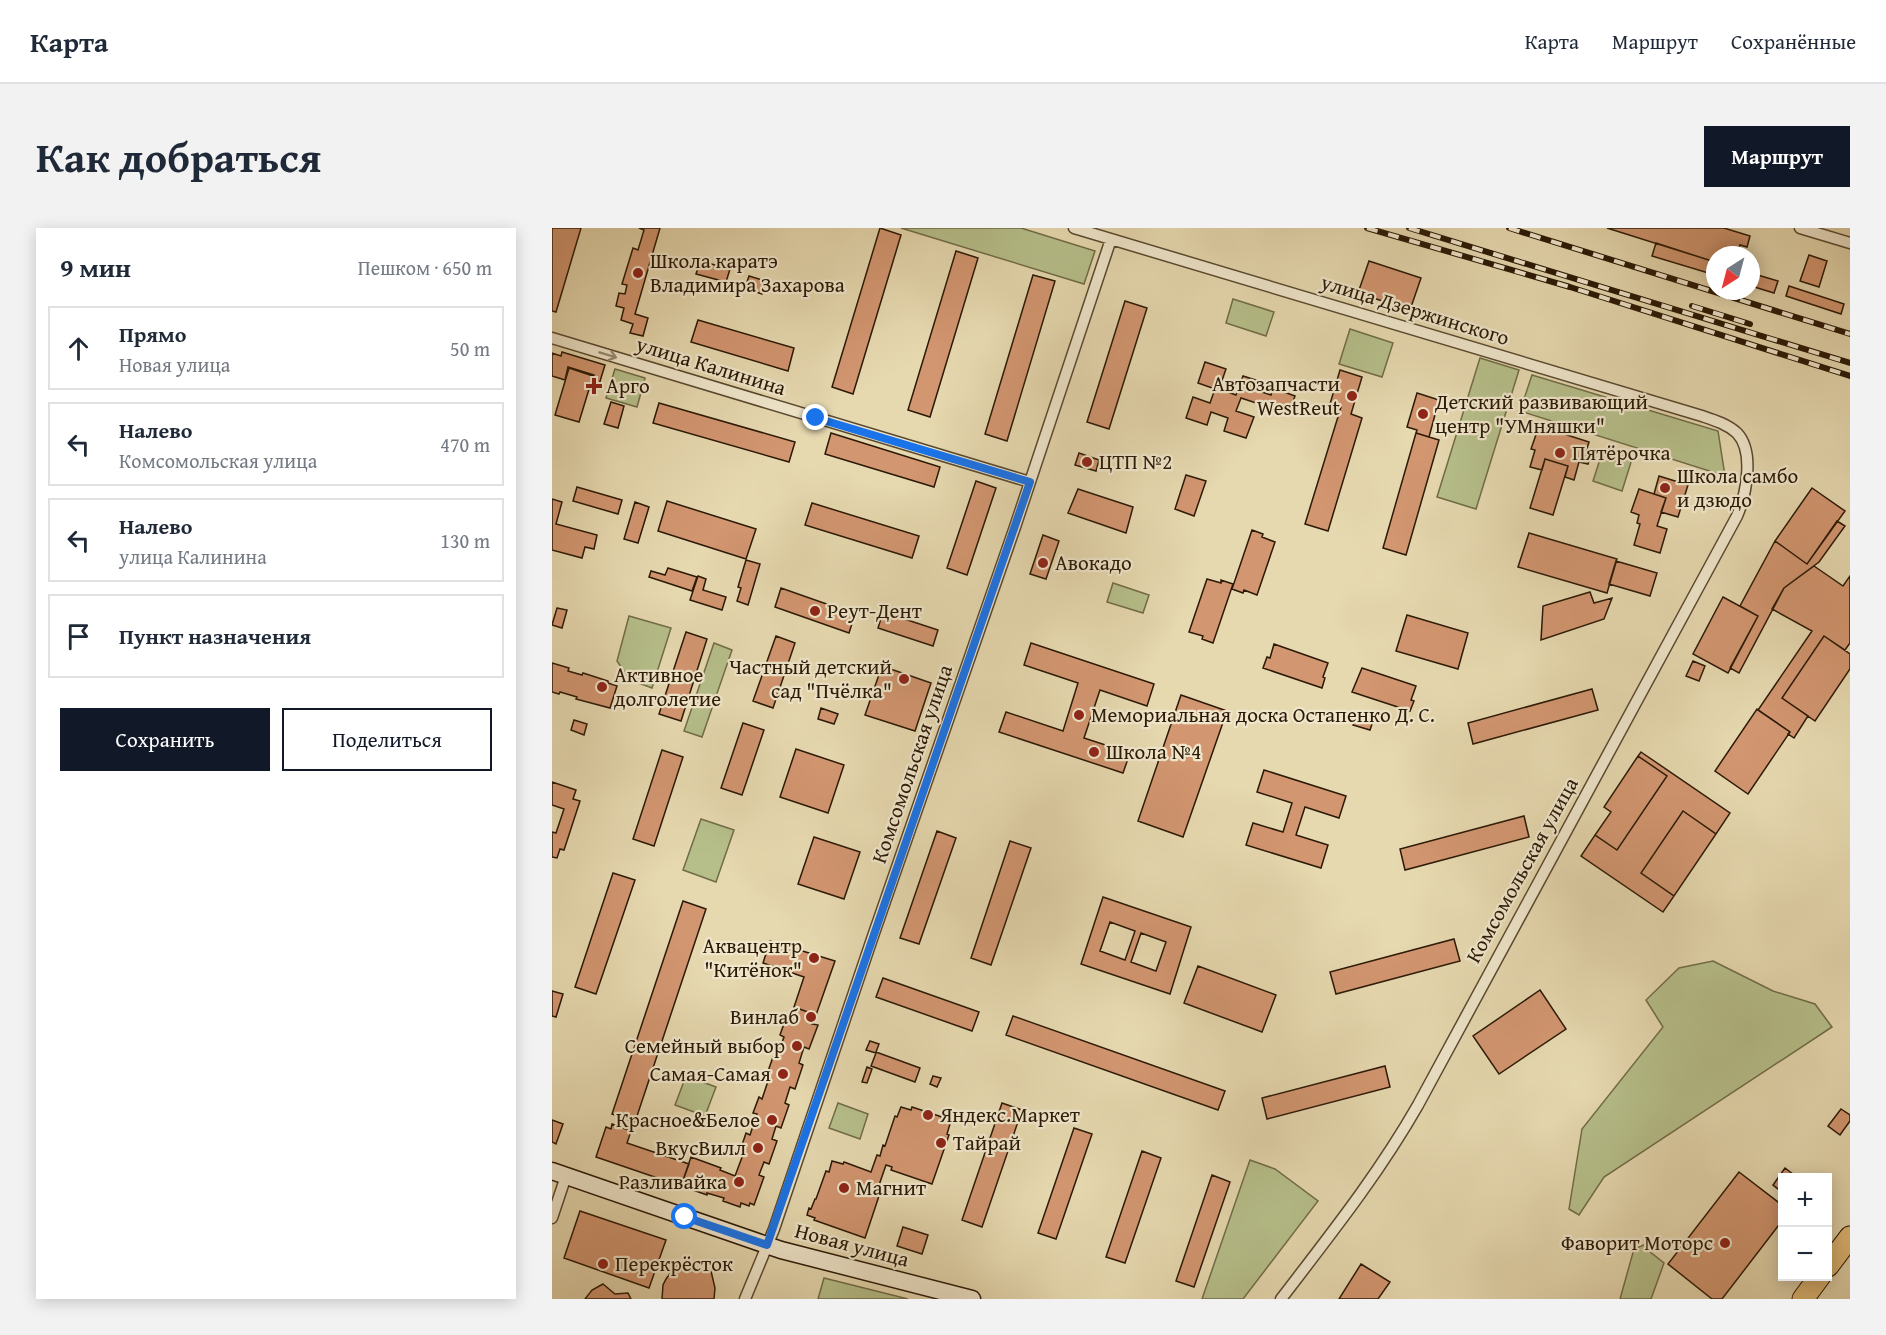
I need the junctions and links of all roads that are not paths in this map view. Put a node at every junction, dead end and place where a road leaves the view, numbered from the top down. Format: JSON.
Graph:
{"nodes":[{"id":1,"x":1074,"y":228,"type":"edge"},
{"id":2,"x":1800,"y":228,"type":"edge"},
{"id":3,"x":1111,"y":239,"type":"junction"},
{"id":4,"x":1850,"y":243,"type":"edge"},
{"id":5,"x":552,"y":338,"type":"edge"},
{"id":6,"x":1740,"y":438,"type":"joint"},
{"id":7,"x":1030,"y":482,"type":"junction"},
{"id":8,"x":559,"y":1174,"type":"edge"},
{"id":9,"x":552,"y":1218,"type":"edge"},
{"id":10,"x":1850,"y":1237,"type":"edge"},
{"id":11,"x":767,"y":1245,"type":"junction"},
{"id":12,"x":1832,"y":1260,"type":"edge"},
{"id":13,"x":1816,"y":1281,"type":"edge"},
{"id":14,"x":745,"y":1299,"type":"edge"},
{"id":15,"x":972,"y":1299,"type":"edge"},
{"id":16,"x":1281,"y":1299,"type":"edge"},
{"id":17,"x":1803,"y":1299,"type":"edge"}],
"edges":[{"from":1,"to":3,"type":"street","name":"улица Дзержинского"},
{"from":2,"to":4,"type":"street"},
{"from":3,"to":6,"type":"street","name":"улица Дзержинского"},
{"from":3,"to":7,"type":"street","name":"Комсомольская улица"},
{"from":5,"to":7,"type":"street","name":"улица Калинина","one_way":true},
{"from":6,"to":16,"type":"street","name":"Комсомольская улица"},
{"from":7,"to":11,"type":"street","name":"Комсомольская улица"},
{"from":8,"to":9,"type":"street"},
{"from":8,"to":11,"type":"street","name":"Новая улица"},
{"from":10,"to":12,"type":"highway"},
{"from":11,"to":14,"type":"street","name":"Комсомольская улица"},
{"from":11,"to":15,"type":"street","name":"Новая улица"},
{"from":13,"to":17,"type":"highway"}]}
